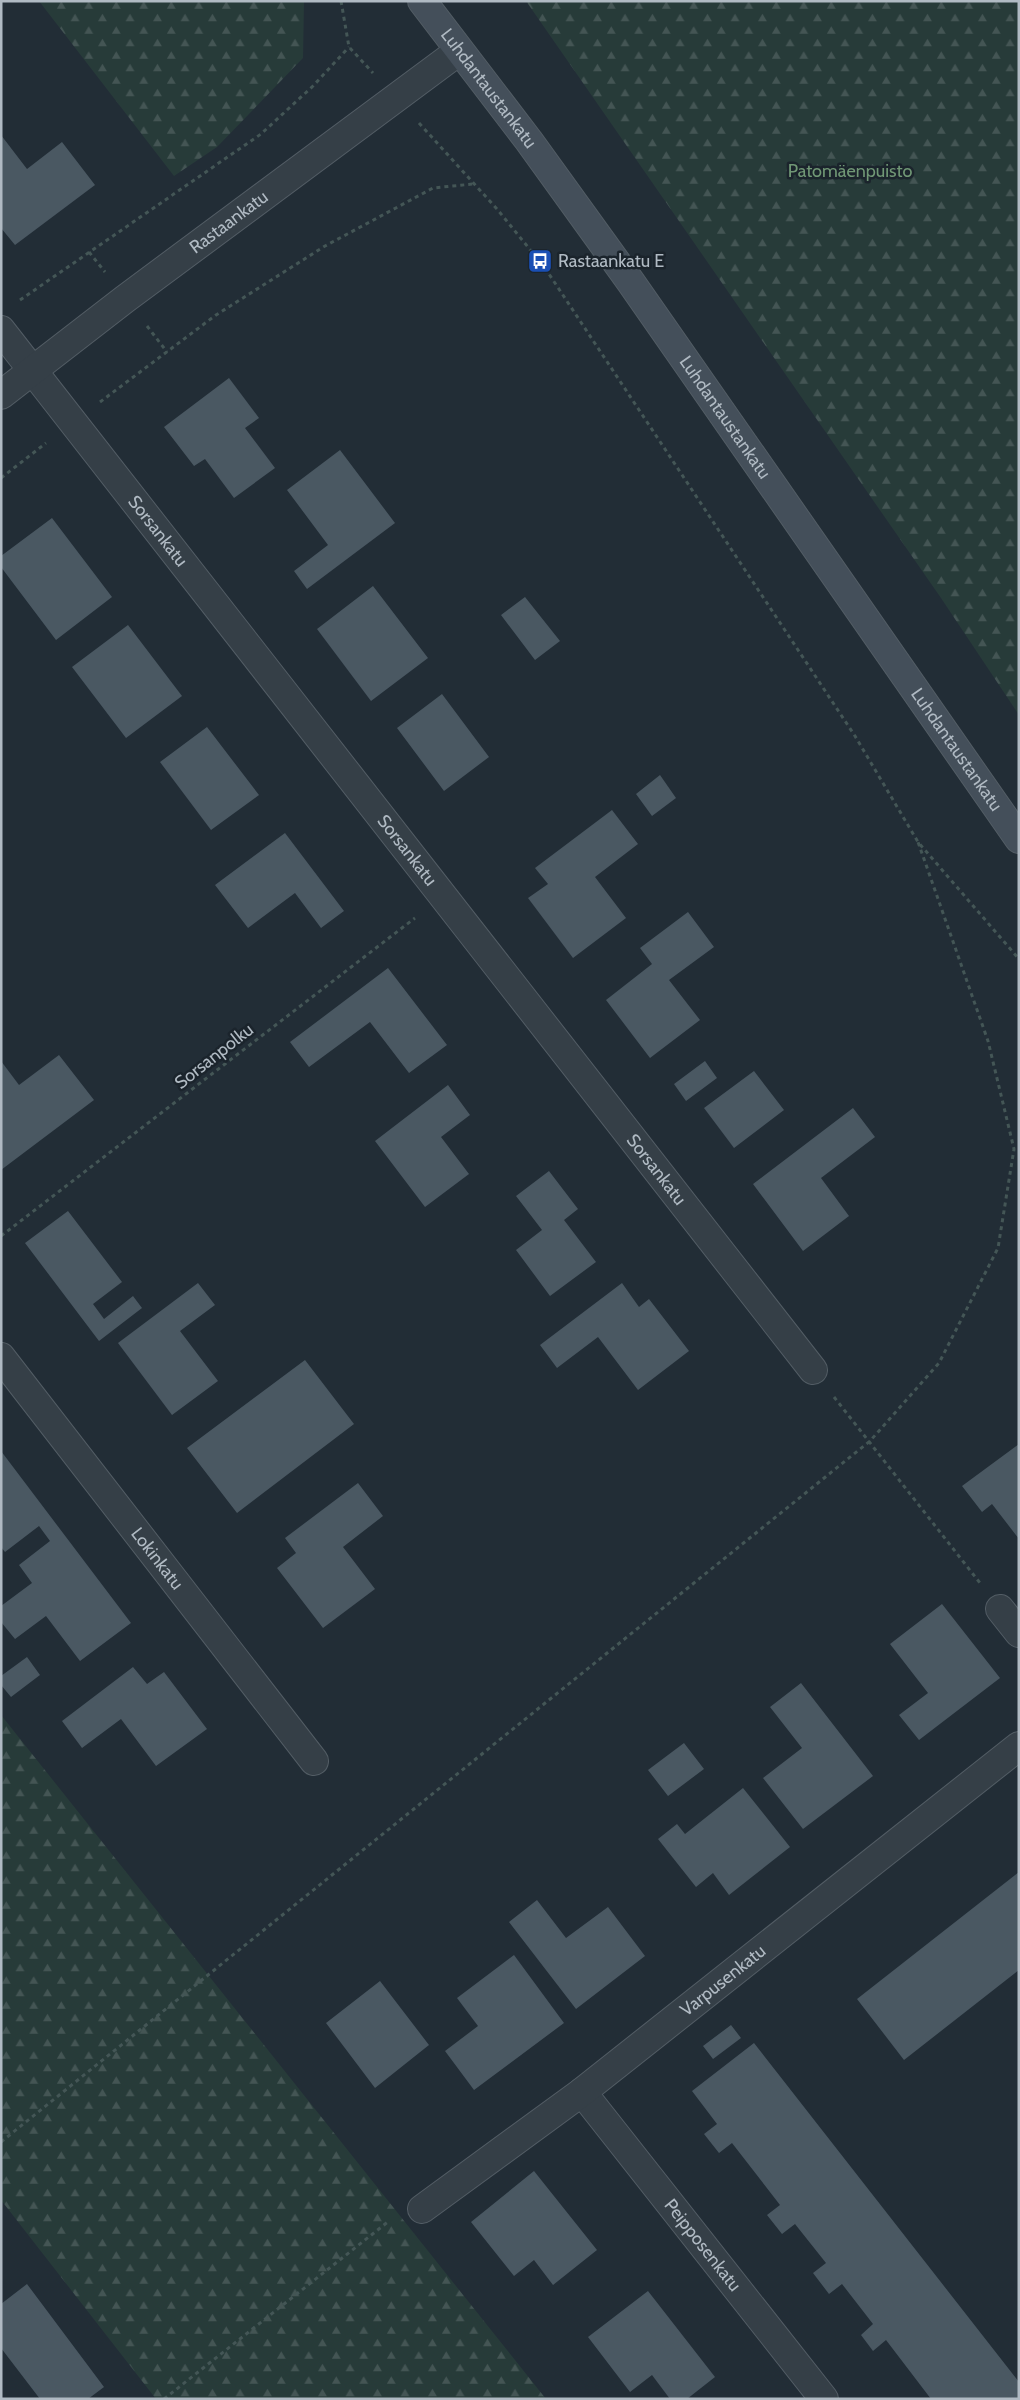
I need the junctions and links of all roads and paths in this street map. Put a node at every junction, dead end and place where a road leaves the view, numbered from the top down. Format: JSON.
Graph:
{"nodes":[{"id":1,"x":422,"y":1,"type":"edge"},
{"id":2,"x":343,"y":2,"type":"edge"},
{"id":3,"x":349,"y":47,"type":"junction"},
{"id":4,"x":459,"y":51,"type":"junction"},
{"id":5,"x":396,"y":98,"type":"junction"},
{"id":6,"x":474,"y":184,"type":"junction"},
{"id":7,"x":17,"y":302,"type":"dead end"},
{"id":8,"x":1,"y":330,"type":"edge"},
{"id":9,"x":32,"y":371,"type":"junction"},
{"id":10,"x":1,"y":396,"type":"edge"},
{"id":11,"x":72,"y":423,"type":"junction"},
{"id":12,"x":1,"y":478,"type":"edge"},
{"id":13,"x":1019,"y":839,"type":"edge"},
{"id":14,"x":918,"y":842,"type":"junction"},
{"id":15,"x":443,"y":896,"type":"junction"},
{"id":16,"x":1019,"y":959,"type":"edge"},
{"id":17,"x":1,"y":1236,"type":"edge"},
{"id":18,"x":1,"y":1357,"type":"edge"},
{"id":19,"x":813,"y":1370,"type":"joint"},
{"id":20,"x":870,"y":1441,"type":"junction"},
{"id":21,"x":1000,"y":1609,"type":"joint"},
{"id":22,"x":1019,"y":1633,"type":"edge"},
{"id":23,"x":1019,"y":1746,"type":"edge"},
{"id":24,"x":314,"y":1760,"type":"dead end"},
{"id":25,"x":582,"y":2092,"type":"junction"},
{"id":26,"x":1,"y":2142,"type":"edge"},
{"id":27,"x":422,"y":2209,"type":"joint"},
{"id":28,"x":164,"y":2399,"type":"edge"},
{"id":29,"x":824,"y":2399,"type":"edge"}],
"edges":[{"from":1,"to":4,"type":"street","name":"Luhdantaustankatu"},
{"from":2,"to":3,"type":"path"},
{"from":3,"to":5,"type":"path"},
{"from":3,"to":7,"type":"path"},
{"from":4,"to":5,"type":"street","name":"Rastaankatu"},
{"from":4,"to":13,"type":"street","name":"Luhdantaustankatu"},
{"from":5,"to":6,"type":"path"},
{"from":5,"to":9,"type":"street","name":"Rastaankatu"},
{"from":6,"to":11,"type":"path"},
{"from":6,"to":14,"type":"path"},
{"from":8,"to":9,"type":"street","name":"Sorsankatu"},
{"from":9,"to":10,"type":"street","name":"Rastaankatu"},
{"from":9,"to":11,"type":"street","name":"Sorsankatu"},
{"from":11,"to":12,"type":"path"},
{"from":11,"to":15,"type":"street","name":"Sorsankatu"},
{"from":14,"to":16,"type":"path"},
{"from":14,"to":20,"type":"path"},
{"from":15,"to":17,"type":"path","name":"Sorsanpolku"},
{"from":15,"to":19,"type":"street","name":"Sorsankatu"},
{"from":18,"to":24,"type":"street","name":"Lokinkatu"},
{"from":19,"to":20,"type":"path"},
{"from":20,"to":21,"type":"path"},
{"from":20,"to":26,"type":"path"},
{"from":21,"to":22,"type":"street"},
{"from":23,"to":25,"type":"street","name":"Varpusenkatu"},
{"from":25,"to":27,"type":"street","name":"Varpusenkatu"},
{"from":25,"to":29,"type":"street","name":"Peipposenkatu"},
{"from":27,"to":28,"type":"path"}]}
